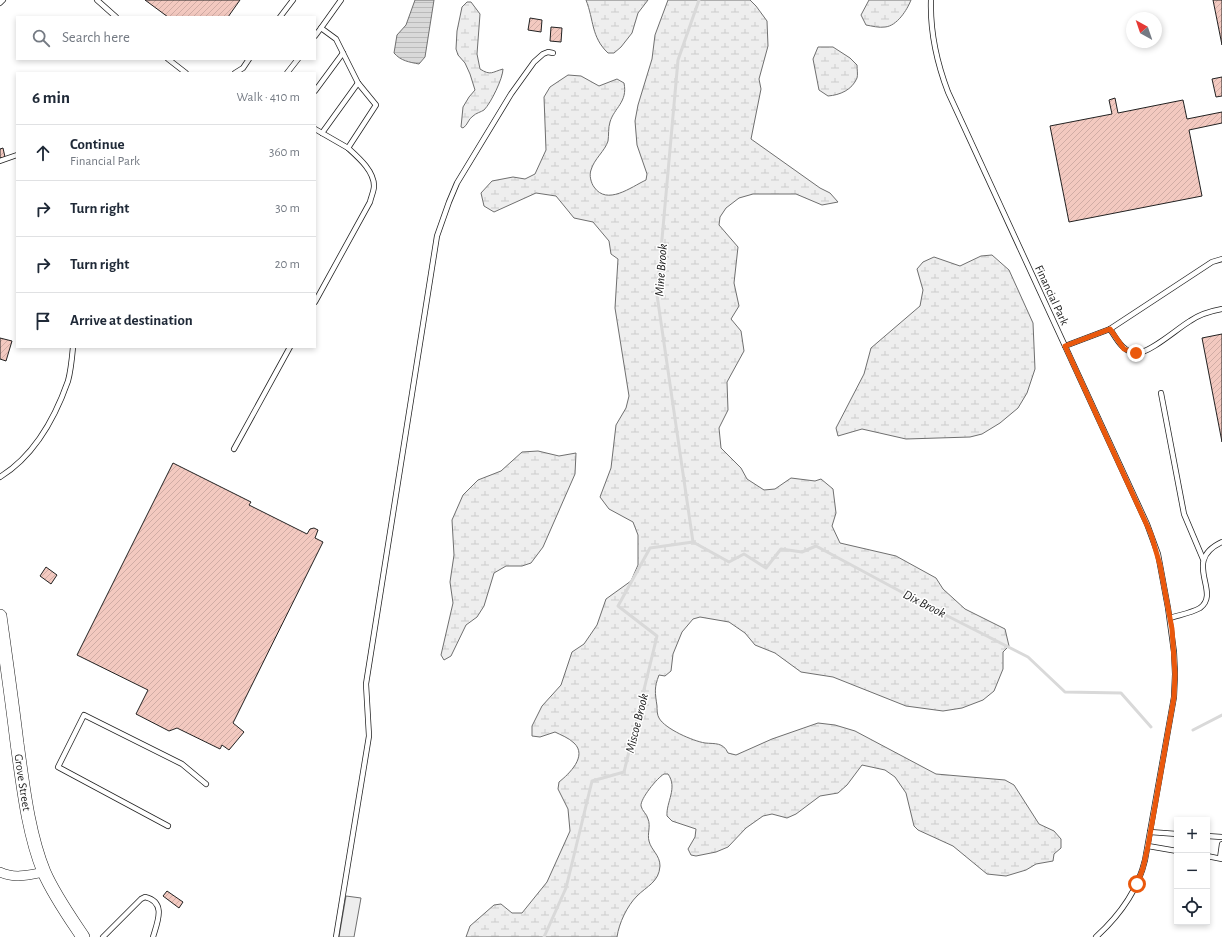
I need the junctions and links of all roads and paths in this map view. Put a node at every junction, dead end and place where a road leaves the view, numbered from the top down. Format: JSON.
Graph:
{"nodes":[{"id":1,"x":4,"y":0,"type":"edge"},
{"id":2,"x":97,"y":0,"type":"edge"},
{"id":3,"x":292,"y":0,"type":"edge"},
{"id":4,"x":341,"y":0,"type":"edge"},
{"id":5,"x":931,"y":0,"type":"edge"},
{"id":6,"x":0,"y":3,"type":"edge"},
{"id":7,"x":115,"y":16,"type":"edge"},
{"id":8,"x":281,"y":16,"type":"edge"},
{"id":9,"x":321,"y":28,"type":"junction"},
{"id":10,"x":316,"y":35,"type":"edge"},
{"id":11,"x":343,"y":53,"type":"junction"},
{"id":12,"x":553,"y":53,"type":"dead end"},
{"id":13,"x":169,"y":60,"type":"edge"},
{"id":14,"x":248,"y":60,"type":"edge"},
{"id":15,"x":297,"y":60,"type":"edge"},
{"id":16,"x":185,"y":72,"type":"edge"},
{"id":17,"x":237,"y":72,"type":"edge"},
{"id":18,"x":288,"y":72,"type":"edge"},
{"id":19,"x":358,"y":83,"type":"junction"},
{"id":20,"x":316,"y":90,"type":"edge"},
{"id":21,"x":316,"y":130,"type":"edge"},
{"id":22,"x":322,"y":133,"type":"junction"},
{"id":23,"x":348,"y":148,"type":"junction"},
{"id":24,"x":16,"y":155,"type":"edge"},
{"id":25,"x":0,"y":161,"type":"edge"},
{"id":26,"x":1222,"y":259,"type":"edge"},
{"id":27,"x":316,"y":300,"type":"edge"},
{"id":28,"x":1222,"y":309,"type":"edge"},
{"id":29,"x":1110,"y":329,"type":"junction"},
{"id":30,"x":1065,"y":346,"type":"junction"},
{"id":31,"x":73,"y":348,"type":"edge"},
{"id":32,"x":289,"y":348,"type":"edge"},
{"id":33,"x":1161,"y":393,"type":"dead end"},
{"id":34,"x":234,"y":449,"type":"dead end"},
{"id":35,"x":0,"y":477,"type":"edge"},
{"id":36,"x":1222,"y":542,"type":"edge"},
{"id":37,"x":1203,"y":559,"type":"junction"},
{"id":38,"x":0,"y":616,"type":"edge"},
{"id":39,"x":1170,"y":618,"type":"junction"},
{"id":40,"x":206,"y":784,"type":"dead end"},
{"id":41,"x":168,"y":826,"type":"dead end"},
{"id":42,"x":1150,"y":832,"type":"junction"},
{"id":43,"x":1174,"y":834,"type":"edge"},
{"id":44,"x":1210,"y":836,"type":"edge"},
{"id":45,"x":1222,"y":837,"type":"edge"},
{"id":46,"x":1222,"y":844,"type":"edge"},
{"id":47,"x":1148,"y":846,"type":"junction"},
{"id":48,"x":1174,"y":850,"type":"edge"},
{"id":49,"x":1210,"y":857,"type":"edge"},
{"id":50,"x":1221,"y":859,"type":"edge"},
{"id":51,"x":0,"y":872,"type":"edge"},
{"id":52,"x":44,"y":872,"type":"junction"},
{"id":53,"x":83,"y":937,"type":"edge"},
{"id":54,"x":103,"y":937,"type":"edge"},
{"id":55,"x":153,"y":937,"type":"edge"},
{"id":56,"x":336,"y":937,"type":"edge"},
{"id":57,"x":1096,"y":937,"type":"edge"}],
"edges":[{"from":1,"to":6,"type":"lane"},
{"from":2,"to":7,"type":"lane"},
{"from":3,"to":8,"type":"lane"},
{"from":4,"to":9,"type":"lane"},
{"from":5,"to":30,"type":"lane","name":"Financial Park"},
{"from":9,"to":10,"type":"lane"},
{"from":9,"to":11,"type":"lane"},
{"from":11,"to":19,"type":"lane"},
{"from":11,"to":20,"type":"lane"},
{"from":12,"to":56,"type":"lane"},
{"from":13,"to":16,"type":"lane"},
{"from":14,"to":17,"type":"lane"},
{"from":15,"to":18,"type":"lane"},
{"from":19,"to":22,"type":"lane"},
{"from":19,"to":23,"type":"lane"},
{"from":21,"to":22,"type":"lane"},
{"from":22,"to":23,"type":"lane"},
{"from":23,"to":27,"type":"lane"},
{"from":24,"to":25,"type":"lane"},
{"from":26,"to":29,"type":"lane"},
{"from":28,"to":29,"type":"lane"},
{"from":29,"to":30,"type":"lane"},
{"from":30,"to":39,"type":"lane","name":"Financial Park"},
{"from":31,"to":35,"type":"lane"},
{"from":32,"to":34,"type":"lane"},
{"from":33,"to":37,"type":"lane"},
{"from":36,"to":37,"type":"lane"},
{"from":37,"to":39,"type":"lane"},
{"from":38,"to":52,"type":"main road","name":"Grove Street"},
{"from":39,"to":42,"type":"lane","name":"Financial Park"},
{"from":40,"to":41,"type":"lane"},
{"from":42,"to":43,"type":"lane"},
{"from":42,"to":47,"type":"lane","name":"Financial Park"},
{"from":44,"to":45,"type":"lane"},
{"from":46,"to":50,"type":"lane"},
{"from":47,"to":48,"type":"lane"},
{"from":47,"to":57,"type":"lane","name":"Financial Park"},
{"from":49,"to":50,"type":"lane"},
{"from":51,"to":52,"type":"street"},
{"from":52,"to":53,"type":"main road","name":"Grove Street"},
{"from":54,"to":55,"type":"lane"}]}
